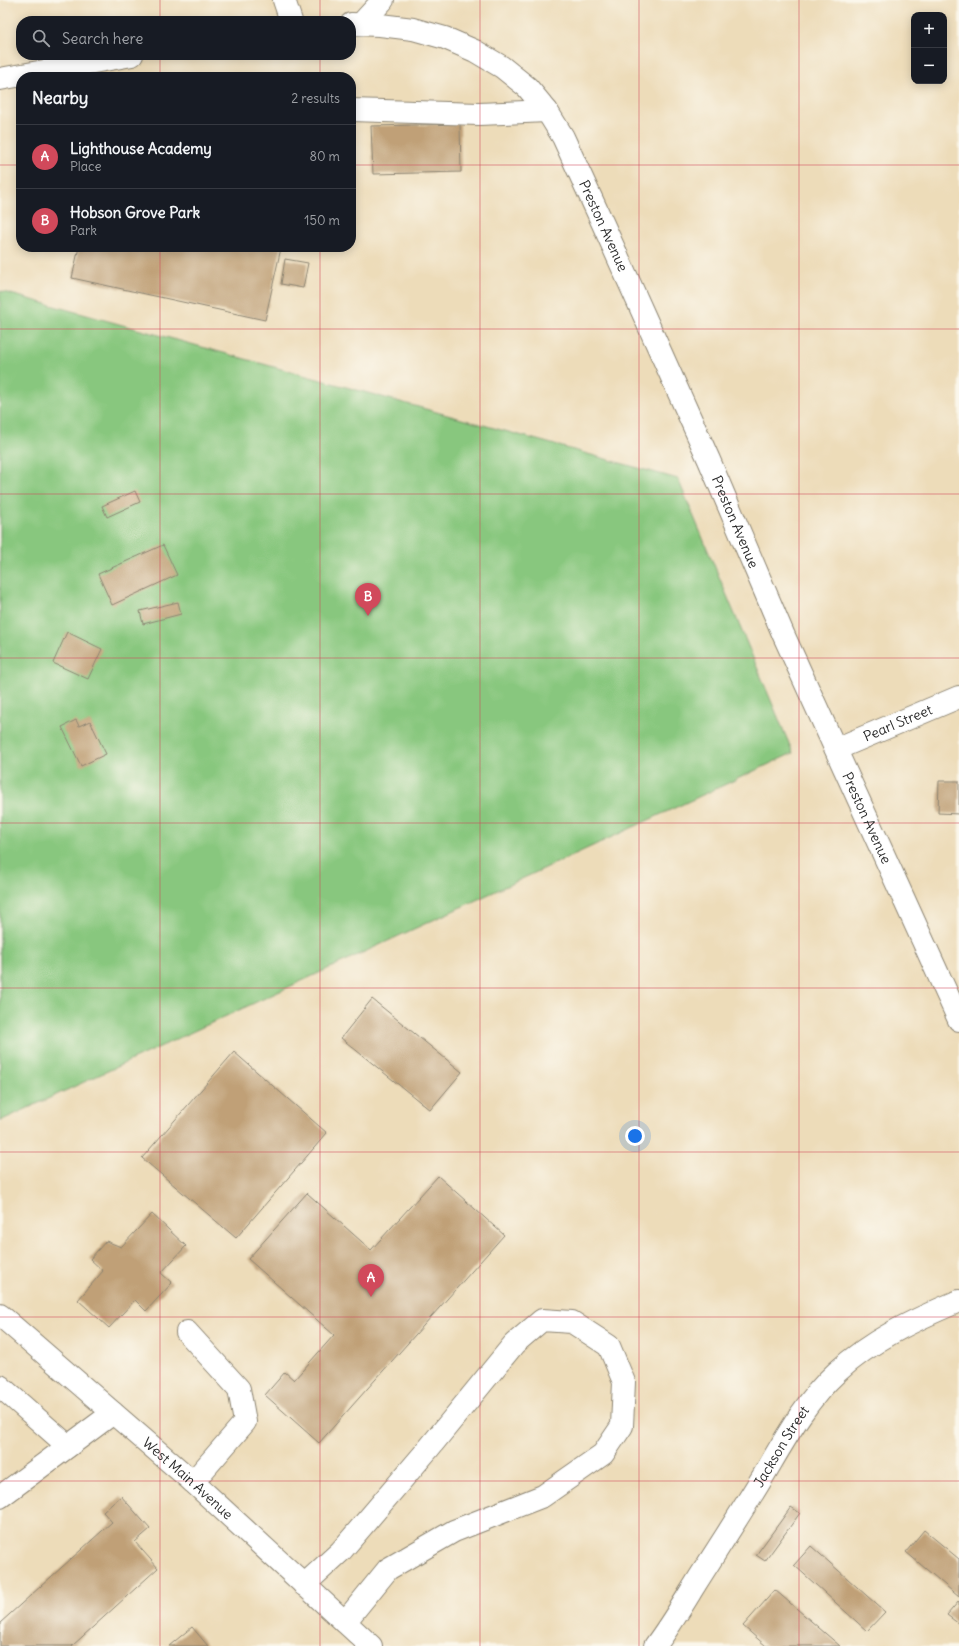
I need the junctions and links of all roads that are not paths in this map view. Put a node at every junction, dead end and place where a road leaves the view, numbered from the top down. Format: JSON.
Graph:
{"nodes":[{"id":1,"x":284,"y":0,"type":"edge"},
{"id":2,"x":383,"y":0,"type":"edge"},
{"id":3,"x":289,"y":16,"type":"edge"},
{"id":4,"x":356,"y":24,"type":"edge"},
{"id":5,"x":103,"y":60,"type":"edge"},
{"id":6,"x":34,"y":72,"type":"edge"},
{"id":7,"x":16,"y":75,"type":"edge"},
{"id":8,"x":0,"y":78,"type":"edge"},
{"id":9,"x":356,"y":110,"type":"edge"},
{"id":10,"x":547,"y":111,"type":"junction"},
{"id":11,"x":959,"y":696,"type":"edge"},
{"id":12,"x":836,"y":749,"type":"junction"},
{"id":13,"x":959,"y":1020,"type":"edge"},
{"id":14,"x":959,"y":1301,"type":"edge"},
{"id":15,"x":0,"y":1315,"type":"edge"},
{"id":16,"x":186,"y":1332,"type":"dead end"},
{"id":17,"x":0,"y":1386,"type":"edge"},
{"id":18,"x":113,"y":1413,"type":"junction"},
{"id":19,"x":68,"y":1446,"type":"junction"},
{"id":20,"x":193,"y":1482,"type":"junction"},
{"id":21,"x":0,"y":1497,"type":"edge"},
{"id":22,"x":304,"y":1585,"type":"junction"},
{"id":23,"x":345,"y":1622,"type":"junction"},
{"id":24,"x":660,"y":1645,"type":"edge"},
{"id":25,"x":371,"y":1646,"type":"edge"}],
"edges":[{"from":1,"to":3,"type":"street"},
{"from":2,"to":4,"type":"street"},
{"from":4,"to":10,"type":"street","name":"Preston Avenue"},
{"from":5,"to":6,"type":"street"},
{"from":7,"to":8,"type":"street"},
{"from":9,"to":10,"type":"street"},
{"from":10,"to":12,"type":"street","name":"Preston Avenue"},
{"from":11,"to":12,"type":"street","name":"Pearl Street"},
{"from":12,"to":13,"type":"street","name":"Preston Avenue"},
{"from":14,"to":24,"type":"street","name":"Jackson Street"},
{"from":15,"to":18,"type":"street","name":"West Main Avenue"},
{"from":16,"to":20,"type":"street"},
{"from":17,"to":19,"type":"street"},
{"from":18,"to":19,"type":"street"},
{"from":18,"to":20,"type":"street","name":"West Main Avenue"},
{"from":19,"to":21,"type":"street"},
{"from":20,"to":22,"type":"street","name":"West Main Avenue"},
{"from":22,"to":23,"type":"street","name":"West Main Avenue"},
{"from":22,"to":23,"type":"street"},
{"from":23,"to":25,"type":"street","name":"West Main Avenue"}]}
